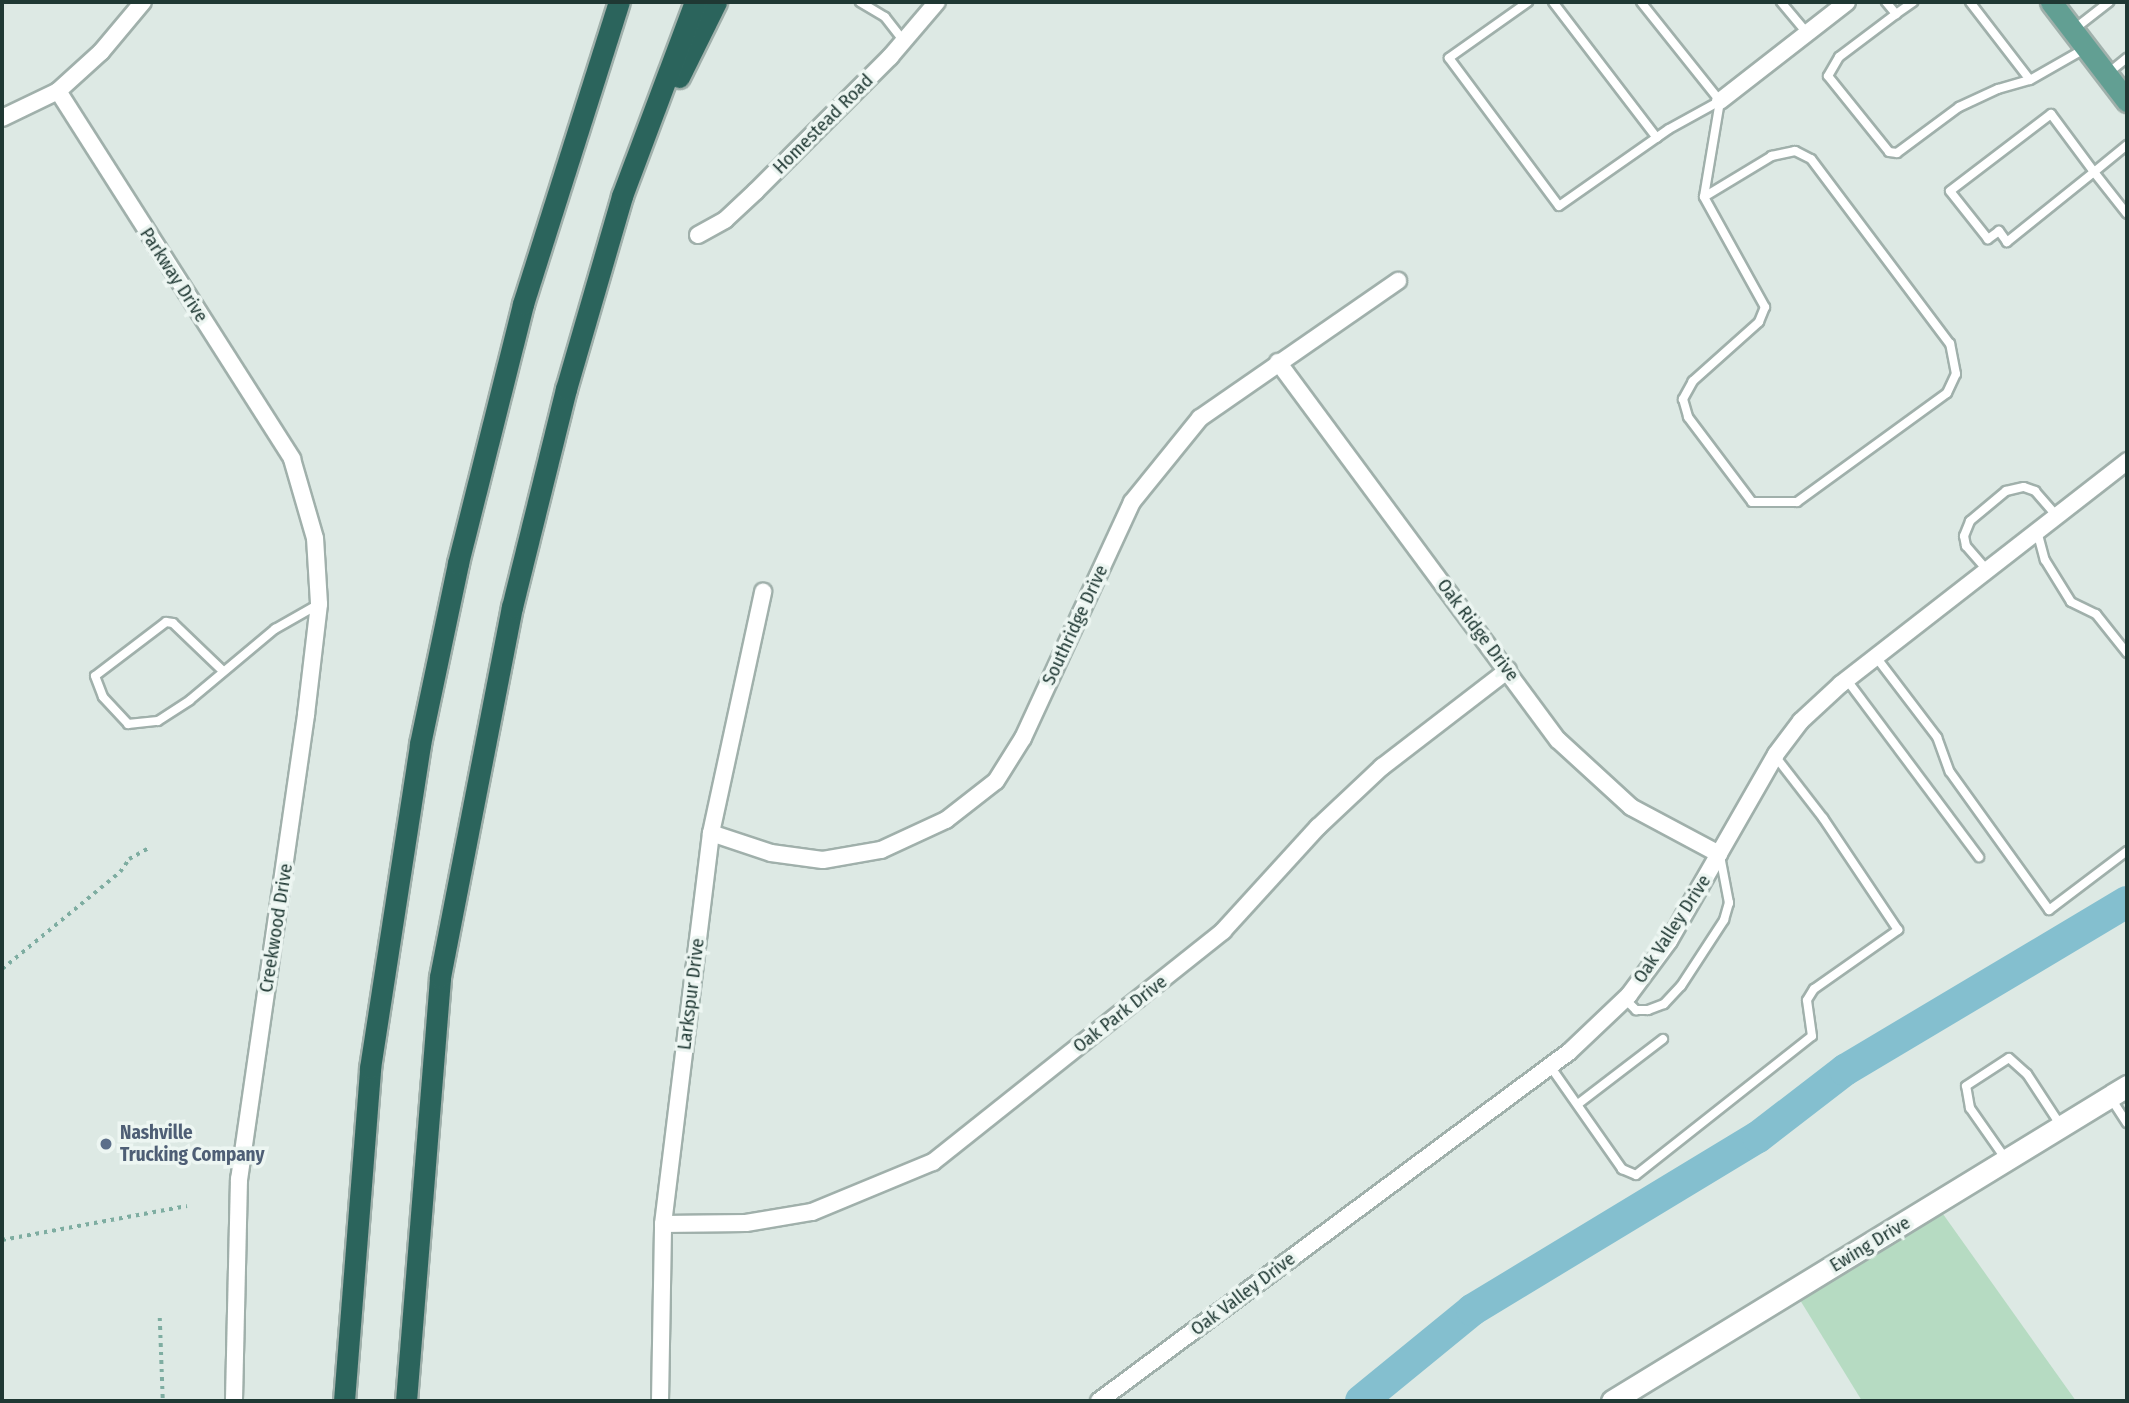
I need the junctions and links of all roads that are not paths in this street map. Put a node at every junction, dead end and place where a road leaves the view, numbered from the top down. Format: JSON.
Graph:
{"nodes":[{"id":1,"x":143,"y":2,"type":"edge"},
{"id":2,"x":619,"y":2,"type":"edge"},
{"id":3,"x":695,"y":2,"type":"edge"},
{"id":4,"x":716,"y":2,"type":"edge"},
{"id":5,"x":860,"y":2,"type":"edge"},
{"id":6,"x":937,"y":2,"type":"edge"},
{"id":7,"x":1528,"y":2,"type":"edge"},
{"id":8,"x":1553,"y":2,"type":"edge"},
{"id":9,"x":1641,"y":2,"type":"edge"},
{"id":10,"x":1782,"y":2,"type":"edge"},
{"id":11,"x":1847,"y":2,"type":"edge"},
{"id":12,"x":1886,"y":2,"type":"edge"},
{"id":13,"x":1913,"y":2,"type":"edge"},
{"id":14,"x":1970,"y":2,"type":"edge"},
{"id":15,"x":2051,"y":2,"type":"edge"},
{"id":16,"x":2109,"y":2,"type":"edge"},
{"id":17,"x":1896,"y":14,"type":"junction"},
{"id":18,"x":2073,"y":30,"type":"junction"},
{"id":19,"x":1807,"y":33,"type":"junction"},
{"id":20,"x":904,"y":41,"type":"junction"},
{"id":21,"x":2087,"y":48,"type":"junction"},
{"id":22,"x":2127,"y":58,"type":"edge"},
{"id":23,"x":2106,"y":74,"type":"junction"},
{"id":24,"x":2030,"y":80,"type":"junction"},
{"id":25,"x":58,"y":91,"type":"junction"},
{"id":26,"x":1720,"y":101,"type":"junction"},
{"id":27,"x":2127,"y":101,"type":"edge"},
{"id":28,"x":2,"y":118,"type":"edge"},
{"id":29,"x":1657,"y":138,"type":"junction"},
{"id":30,"x":2127,"y":145,"type":"edge"},
{"id":31,"x":2094,"y":172,"type":"junction"},
{"id":32,"x":622,"y":196,"type":"junction"},
{"id":33,"x":1704,"y":197,"type":"junction"},
{"id":34,"x":2127,"y":214,"type":"edge"},
{"id":35,"x":698,"y":235,"type":"dead end"},
{"id":36,"x":1398,"y":281,"type":"dead end"},
{"id":37,"x":1278,"y":362,"type":"junction"},
{"id":38,"x":292,"y":459,"type":"joint"},
{"id":39,"x":2127,"y":461,"type":"edge"},
{"id":40,"x":2057,"y":516,"type":"junction"},
{"id":41,"x":2037,"y":531,"type":"junction"},
{"id":42,"x":1987,"y":570,"type":"junction"},
{"id":43,"x":763,"y":592,"type":"dead end"},
{"id":44,"x":319,"y":604,"type":"junction"},
{"id":45,"x":2127,"y":653,"type":"edge"},
{"id":46,"x":1875,"y":657,"type":"junction"},
{"id":47,"x":1508,"y":670,"type":"junction"},
{"id":48,"x":223,"y":671,"type":"junction"},
{"id":49,"x":1847,"y":680,"type":"junction"},
{"id":50,"x":1775,"y":756,"type":"junction"},
{"id":51,"x":711,"y":833,"type":"junction"},
{"id":52,"x":2127,"y":851,"type":"edge"},
{"id":53,"x":1719,"y":853,"type":"junction"},
{"id":54,"x":1979,"y":857,"type":"dead end"},
{"id":55,"x":1625,"y":999,"type":"junction"},
{"id":56,"x":1663,"y":1039,"type":"dead end"},
{"id":57,"x":1550,"y":1066,"type":"junction"},
{"id":58,"x":2118,"y":1092,"type":"edge"},
{"id":59,"x":1578,"y":1104,"type":"junction"},
{"id":60,"x":2127,"y":1123,"type":"edge"},
{"id":61,"x":2062,"y":1127,"type":"junction"},
{"id":62,"x":2006,"y":1160,"type":"junction"},
{"id":63,"x":663,"y":1223,"type":"junction"},
{"id":64,"x":234,"y":1401,"type":"edge"},
{"id":65,"x":344,"y":1401,"type":"edge"},
{"id":66,"x":405,"y":1401,"type":"edge"},
{"id":67,"x":660,"y":1401,"type":"edge"},
{"id":68,"x":1099,"y":1401,"type":"edge"},
{"id":69,"x":1612,"y":1401,"type":"edge"}],
"edges":[{"from":1,"to":25,"type":"street"},
{"from":2,"to":65,"type":"highway"},
{"from":3,"to":32,"type":"highway"},
{"from":4,"to":32,"type":"highway"},
{"from":5,"to":20,"type":"lane"},
{"from":6,"to":20,"type":"street","name":"Homestead Road"},
{"from":7,"to":29,"type":"lane"},
{"from":8,"to":29,"type":"lane"},
{"from":9,"to":26,"type":"lane"},
{"from":10,"to":19,"type":"lane"},
{"from":11,"to":19,"type":"street"},
{"from":12,"to":17,"type":"lane"},
{"from":13,"to":17,"type":"lane"},
{"from":14,"to":24,"type":"lane"},
{"from":15,"to":18,"type":"main road"},
{"from":16,"to":18,"type":"lane"},
{"from":17,"to":24,"type":"lane"},
{"from":18,"to":21,"type":"main road"},
{"from":19,"to":26,"type":"street"},
{"from":20,"to":35,"type":"street","name":"Homestead Road"},
{"from":21,"to":23,"type":"main road"},
{"from":21,"to":24,"type":"lane"},
{"from":22,"to":23,"type":"lane"},
{"from":23,"to":27,"type":"main road"},
{"from":25,"to":28,"type":"street"},
{"from":25,"to":38,"type":"street","name":"Parkway Drive"},
{"from":26,"to":29,"type":"lane"},
{"from":26,"to":33,"type":"lane"},
{"from":30,"to":31,"type":"lane"},
{"from":31,"to":31,"type":"lane"},
{"from":31,"to":34,"type":"lane"},
{"from":32,"to":66,"type":"highway"},
{"from":33,"to":33,"type":"lane"},
{"from":36,"to":37,"type":"street","name":"Southridge Drive"},
{"from":37,"to":47,"type":"street","name":"Oak Ridge Drive"},
{"from":37,"to":51,"type":"street","name":"Southridge Drive"},
{"from":38,"to":44,"type":"street","name":"Creekwood Drive"},
{"from":39,"to":40,"type":"street","name":"Oak Valley Drive"},
{"from":40,"to":41,"type":"street","name":"Oak Valley Drive"},
{"from":40,"to":42,"type":"lane"},
{"from":41,"to":42,"type":"street","name":"Oak Valley Drive"},
{"from":41,"to":45,"type":"lane"},
{"from":42,"to":46,"type":"street","name":"Oak Valley Drive"},
{"from":43,"to":51,"type":"street","name":"Larkspur Drive"},
{"from":44,"to":48,"type":"lane"},
{"from":44,"to":64,"type":"street","name":"Creekwood Drive"},
{"from":46,"to":49,"type":"street","name":"Oak Valley Drive"},
{"from":46,"to":52,"type":"lane"},
{"from":47,"to":53,"type":"street","name":"Oak Ridge Drive"},
{"from":47,"to":63,"type":"street","name":"Oak Park Drive"},
{"from":48,"to":48,"type":"lane"},
{"from":49,"to":50,"type":"street","name":"Oak Valley Drive"},
{"from":49,"to":54,"type":"lane"},
{"from":50,"to":53,"type":"street","name":"Oak Valley Drive"},
{"from":50,"to":59,"type":"lane"},
{"from":51,"to":63,"type":"street","name":"Larkspur Drive"},
{"from":53,"to":55,"type":"street","name":"Oak Valley Drive"},
{"from":53,"to":55,"type":"lane"},
{"from":55,"to":57,"type":"street","name":"Oak Valley Drive"},
{"from":56,"to":59,"type":"lane"},
{"from":57,"to":59,"type":"lane"},
{"from":57,"to":68,"type":"street","name":"Oak Valley Drive"},
{"from":58,"to":60,"type":"lane"},
{"from":58,"to":61,"type":"main road","name":"Ewing Drive"},
{"from":61,"to":62,"type":"main road","name":"Ewing Drive"},
{"from":61,"to":62,"type":"lane"},
{"from":62,"to":69,"type":"main road","name":"Ewing Drive"},
{"from":63,"to":67,"type":"street","name":"Larkspur Drive"}]}
